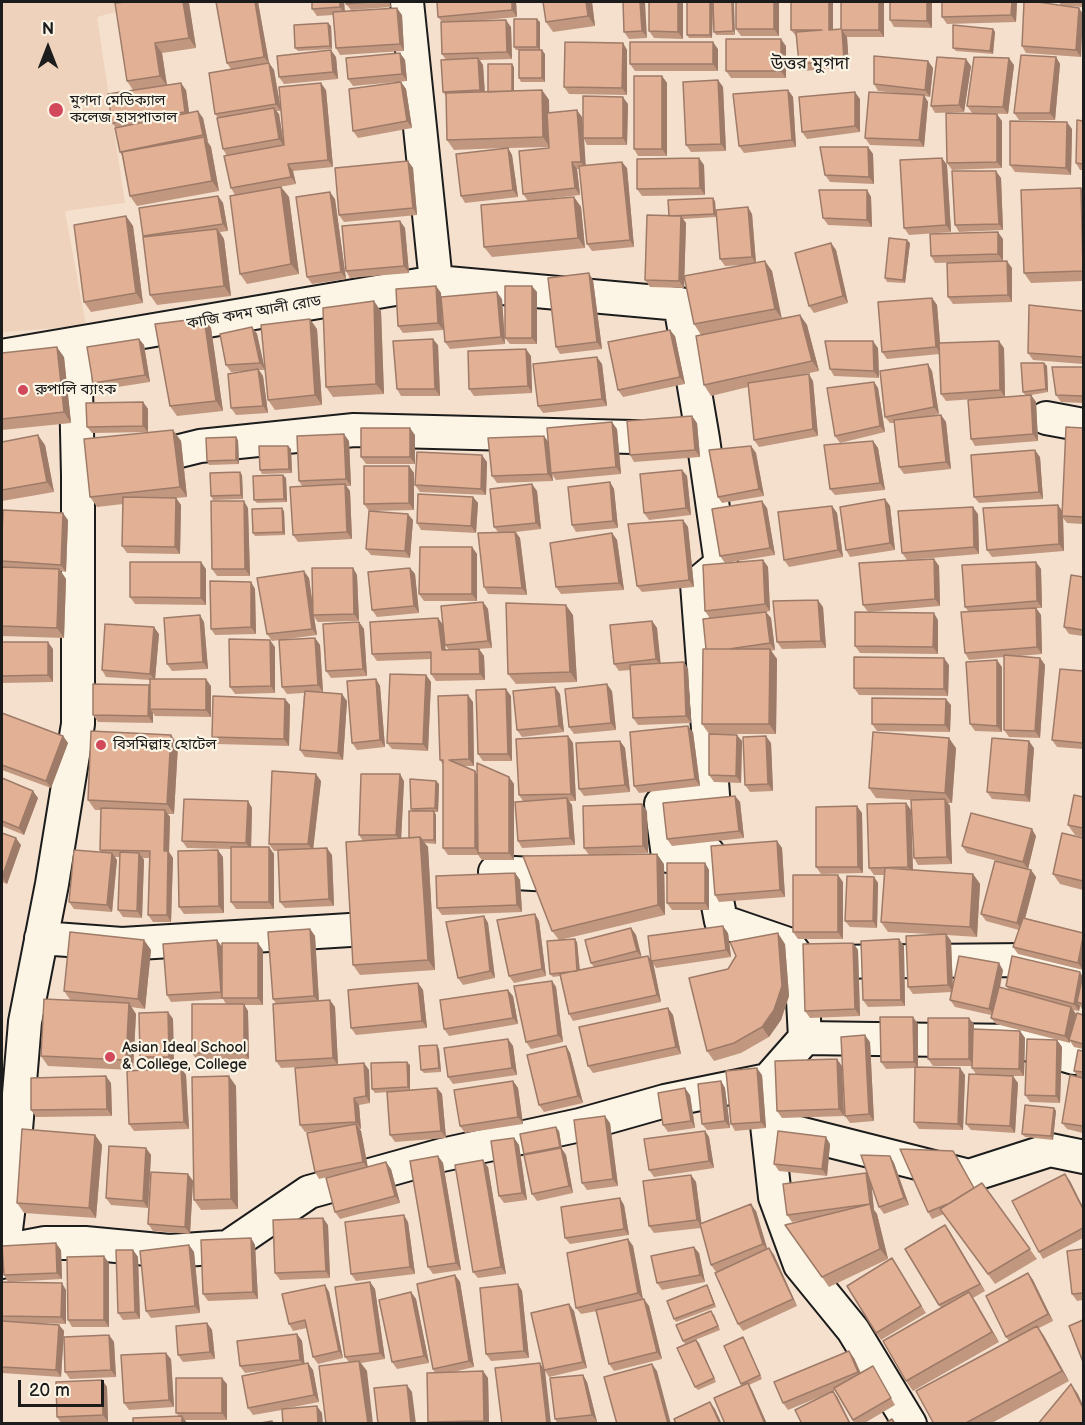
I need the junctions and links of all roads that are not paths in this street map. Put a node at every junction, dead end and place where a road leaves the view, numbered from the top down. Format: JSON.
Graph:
{"nodes":[{"id":1,"x":406,"y":2,"type":"edge"},
{"id":2,"x":436,"y":282,"type":"junction"},
{"id":3,"x":75,"y":344,"type":"junction"},
{"id":4,"x":2,"y":356,"type":"edge"},
{"id":5,"x":1046,"y":418,"type":"dead end"},
{"id":6,"x":1083,"y":425,"type":"edge"},
{"id":7,"x":703,"y":439,"type":"junction"},
{"id":8,"x":78,"y":475,"type":"junction"},
{"id":9,"x":495,"y":872,"type":"edge"},
{"id":10,"x":599,"y":878,"type":"edge"},
{"id":11,"x":656,"y":882,"type":"edge"},
{"id":12,"x":714,"y":885,"type":"junction"},
{"id":13,"x":350,"y":930,"type":"edge"},
{"id":14,"x":41,"y":938,"type":"junction"},
{"id":15,"x":801,"y":962,"type":"junction"},
{"id":16,"x":1083,"y":976,"type":"edge"},
{"id":17,"x":805,"y":1038,"type":"junction"},
{"id":18,"x":1074,"y":1058,"type":"edge"},
{"id":19,"x":768,"y":1080,"type":"junction"},
{"id":20,"x":767,"y":1125,"type":"junction"},
{"id":21,"x":1083,"y":1157,"type":"edge"},
{"id":22,"x":2,"y":1257,"type":"edge"},
{"id":23,"x":910,"y":1424,"type":"edge"}],
"edges":[{"from":1,"to":2,"type":"street"},
{"from":2,"to":3,"type":"street","name":"কাজি কদম আলী রোড"},
{"from":2,"to":7,"type":"street","name":"কাজি কদম আলী রোড"},
{"from":3,"to":4,"type":"street","name":"কাজি কদম আলী রোড"},
{"from":3,"to":8,"type":"street"},
{"from":5,"to":6,"type":"street"},
{"from":7,"to":8,"type":"street"},
{"from":7,"to":12,"type":"street"},
{"from":8,"to":14,"type":"street"},
{"from":9,"to":10,"type":"street"},
{"from":11,"to":12,"type":"street"},
{"from":12,"to":15,"type":"street"},
{"from":13,"to":14,"type":"street"},
{"from":14,"to":22,"type":"street"},
{"from":15,"to":16,"type":"street"},
{"from":15,"to":17,"type":"street"},
{"from":17,"to":18,"type":"street"},
{"from":17,"to":19,"type":"street"},
{"from":19,"to":20,"type":"street"},
{"from":19,"to":22,"type":"street"},
{"from":20,"to":21,"type":"street"},
{"from":20,"to":23,"type":"street"}]}
